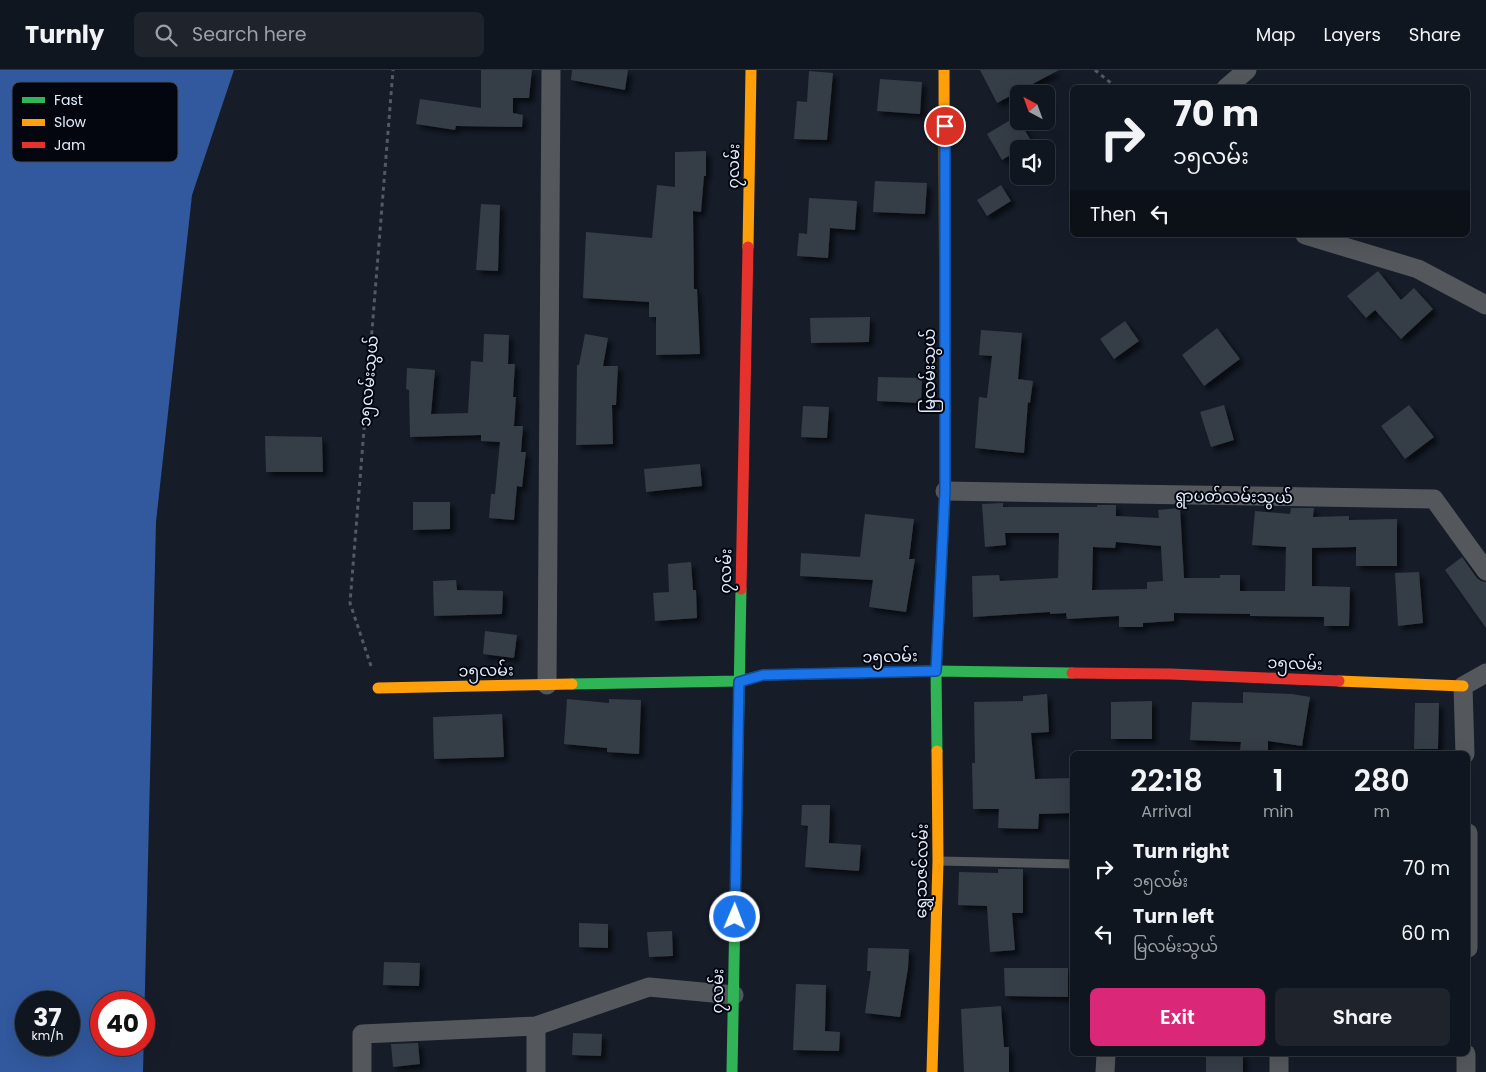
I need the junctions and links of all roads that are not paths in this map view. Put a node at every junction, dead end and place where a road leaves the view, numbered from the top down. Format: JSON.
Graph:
{"nodes":[{"id":1,"x":551,"y":70,"type":"edge"},
{"id":2,"x":751,"y":70,"type":"edge"},
{"id":3,"x":944,"y":70,"type":"edge"},
{"id":4,"x":1247,"y":70,"type":"edge"},
{"id":5,"x":1230,"y":85,"type":"edge"},
{"id":6,"x":1313,"y":237,"type":"edge"},
{"id":7,"x":1486,"y":305,"type":"edge"},
{"id":8,"x":945,"y":491,"type":"junction"},
{"id":9,"x":1486,"y":571,"type":"edge"},
{"id":10,"x":936,"y":671,"type":"junction"},
{"id":11,"x":1486,"y":673,"type":"edge"},
{"id":12,"x":739,"y":682,"type":"junction"},
{"id":13,"x":547,"y":685,"type":"junction"},
{"id":14,"x":1463,"y":686,"type":"junction"},
{"id":15,"x":378,"y":688,"type":"road end"},
{"id":16,"x":1465,"y":751,"type":"edge"},
{"id":17,"x":938,"y":861,"type":"junction"},
{"id":18,"x":1070,"y":864,"type":"edge"},
{"id":19,"x":734,"y":995,"type":"junction"},
{"id":20,"x":536,"y":1026,"type":"junction"},
{"id":21,"x":1106,"y":1056,"type":"edge"},
{"id":22,"x":1279,"y":1056,"type":"edge"},
{"id":23,"x":1466,"y":1056,"type":"edge"},
{"id":24,"x":362,"y":1072,"type":"edge"},
{"id":25,"x":536,"y":1072,"type":"edge"},
{"id":26,"x":732,"y":1072,"type":"edge"},
{"id":27,"x":932,"y":1072,"type":"edge"},
{"id":28,"x":1105,"y":1072,"type":"edge"},
{"id":29,"x":1279,"y":1072,"type":"edge"},
{"id":30,"x":1466,"y":1072,"type":"edge"}],
"edges":[{"from":1,"to":13,"type":"street"},
{"from":2,"to":12,"type":"street","name":"၇လမ်း"},
{"from":3,"to":8,"type":"street","name":"မြလမ်းသွယ်"},
{"from":4,"to":5,"type":"street"},
{"from":6,"to":7,"type":"street"},
{"from":8,"to":9,"type":"street","name":"ရွာပတ်လမ်းသွယ်"},
{"from":8,"to":10,"type":"street","name":"မြလမ်းသွယ်"},
{"from":10,"to":12,"type":"street","name":"၁၅လမ်း"},
{"from":10,"to":14,"type":"street","name":"၁၅လမ်း"},
{"from":10,"to":17,"type":"street","name":"ရွှေသဇင်လမ်း"},
{"from":11,"to":14,"type":"street"},
{"from":12,"to":13,"type":"street","name":"၁၅လမ်း"},
{"from":12,"to":19,"type":"street","name":"၇လမ်း"},
{"from":13,"to":15,"type":"street","name":"၁၅လမ်း"},
{"from":14,"to":16,"type":"street"},
{"from":17,"to":18,"type":"lane"},
{"from":17,"to":27,"type":"street","name":"ရွှေသဇင်လမ်း"},
{"from":19,"to":20,"type":"street"},
{"from":19,"to":26,"type":"street","name":"၇လမ်း"},
{"from":20,"to":24,"type":"street"},
{"from":20,"to":25,"type":"street"},
{"from":21,"to":28,"type":"street"},
{"from":22,"to":29,"type":"street"},
{"from":23,"to":30,"type":"street"}]}
